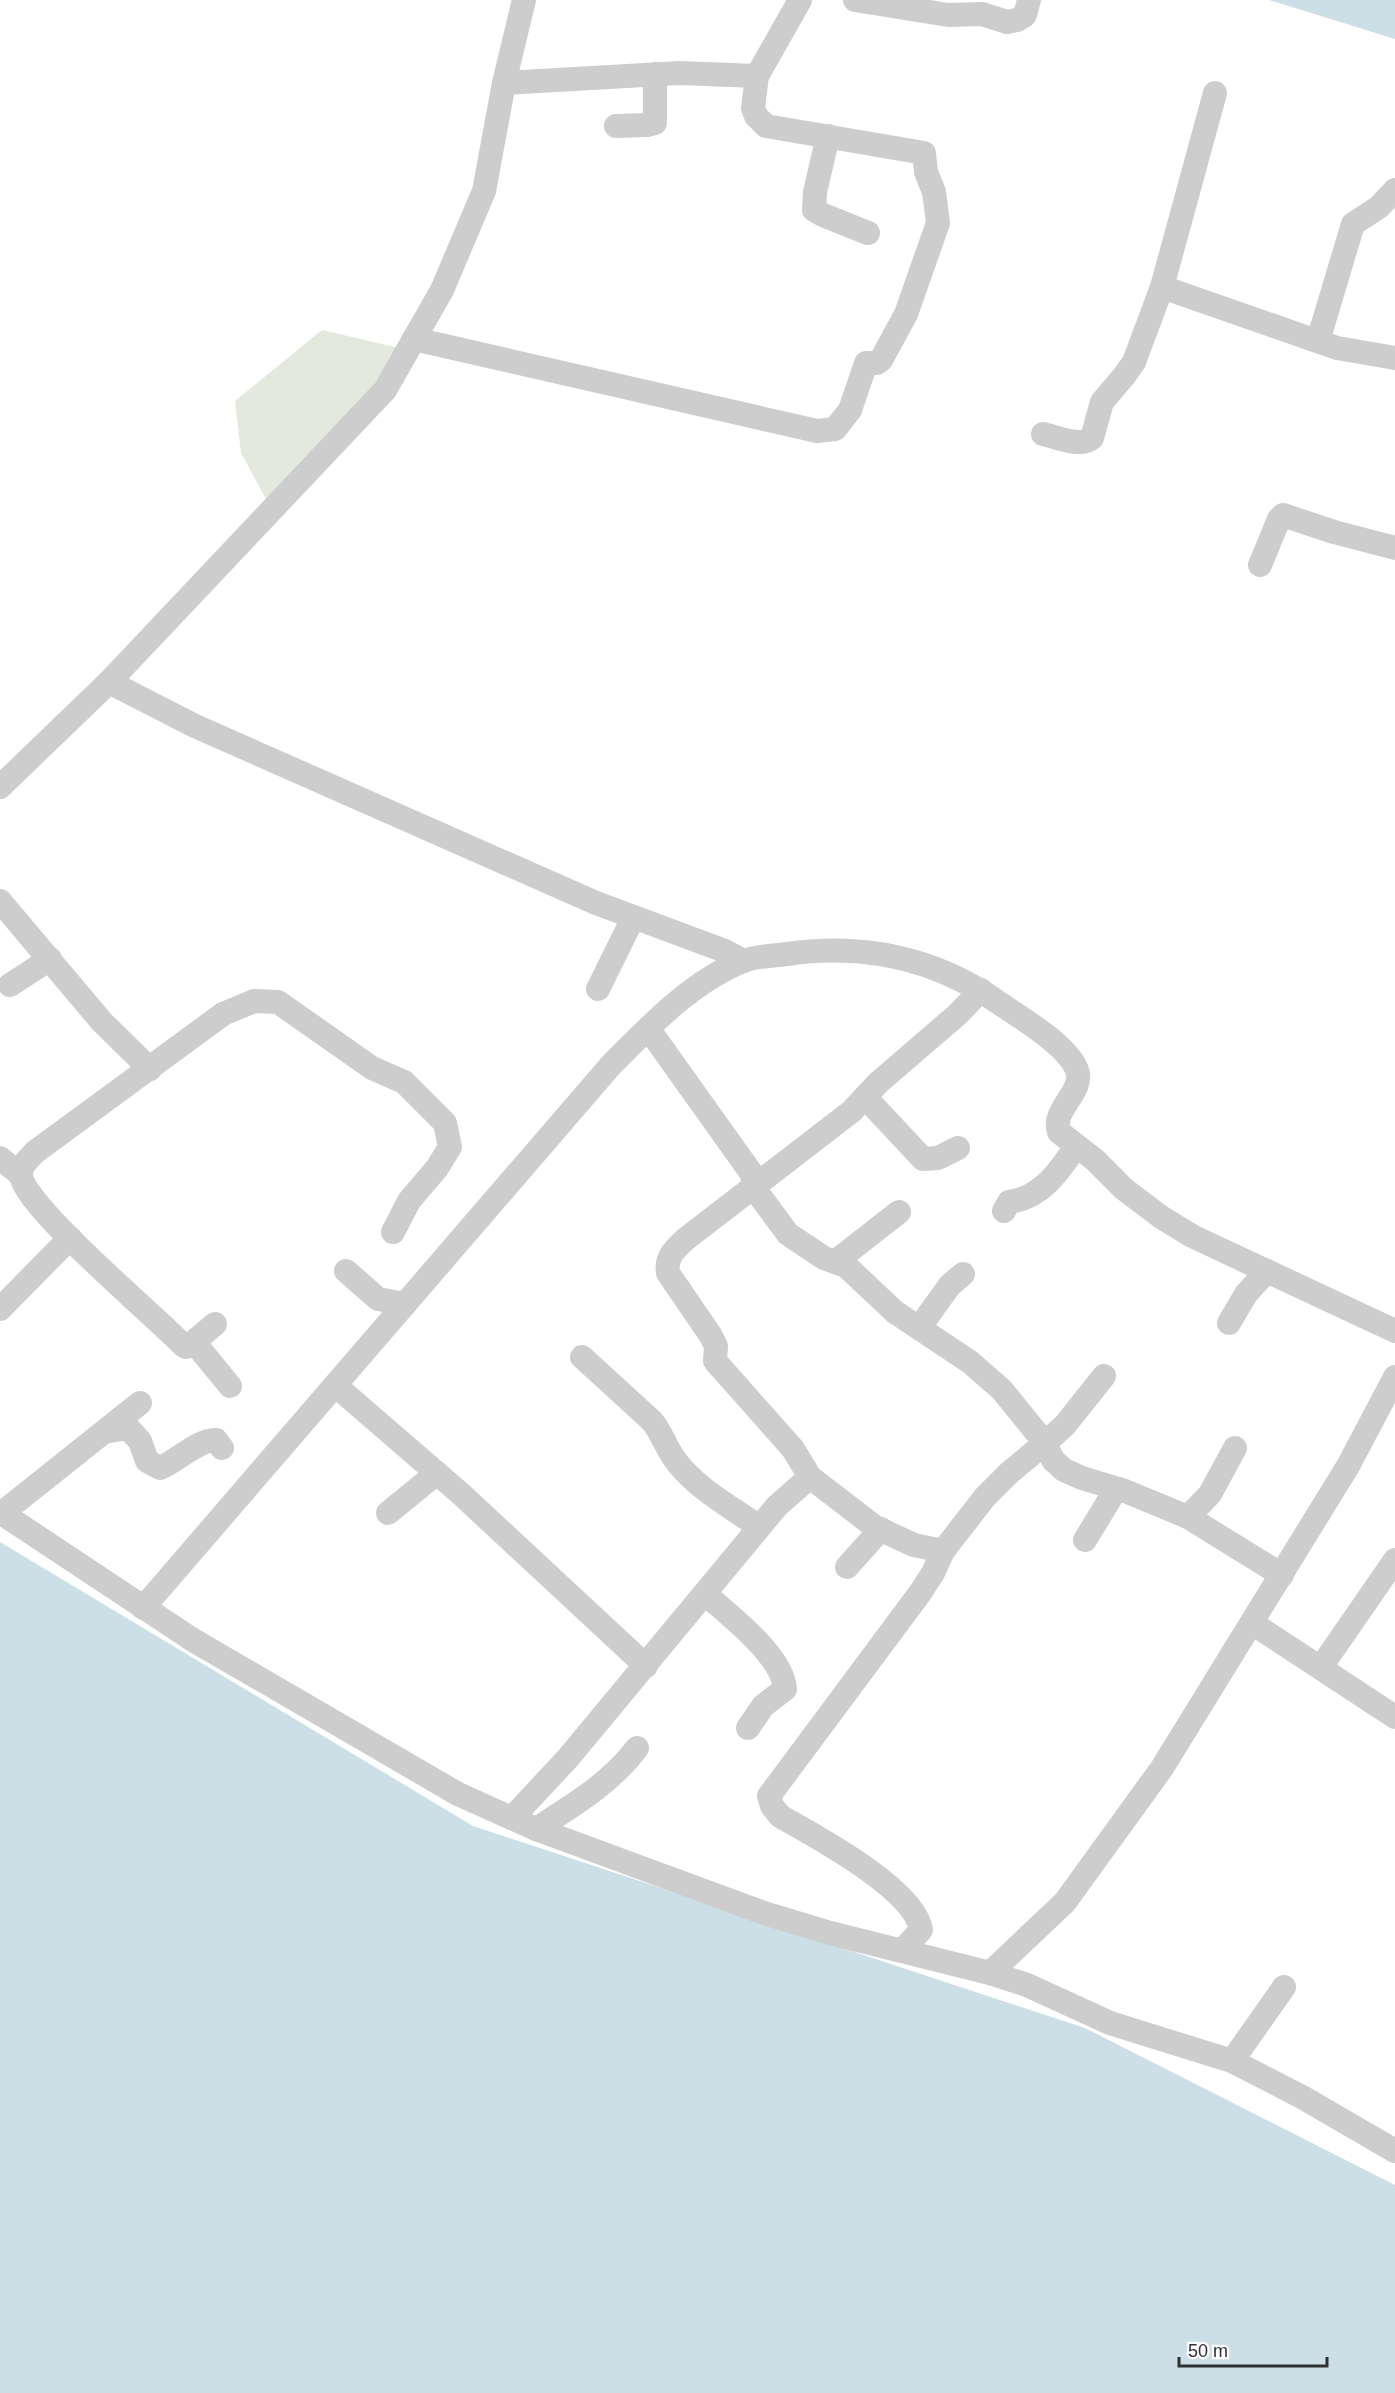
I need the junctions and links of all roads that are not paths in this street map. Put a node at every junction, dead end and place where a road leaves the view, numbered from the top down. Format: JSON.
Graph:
{"nodes":[{"id":1,"x":524,"y":0,"type":"edge"},
{"id":2,"x":800,"y":0,"type":"edge"},
{"id":3,"x":855,"y":0,"type":"edge"},
{"id":4,"x":1029,"y":0,"type":"edge"},
{"id":5,"x":655,"y":74,"type":"junction"},
{"id":6,"x":757,"y":76,"type":"junction"},
{"id":7,"x":504,"y":83,"type":"junction"},
{"id":8,"x":1215,"y":93,"type":"dead end"},
{"id":9,"x":616,"y":126,"type":"dead end"},
{"id":10,"x":828,"y":136,"type":"junction"},
{"id":11,"x":1395,"y":189,"type":"edge"},
{"id":12,"x":868,"y":233,"type":"dead end"},
{"id":13,"x":1162,"y":287,"type":"junction"},
{"id":14,"x":414,"y":339,"type":"junction"},
{"id":15,"x":1318,"y":341,"type":"junction"},
{"id":16,"x":1395,"y":358,"type":"edge"},
{"id":17,"x":1043,"y":434,"type":"dead end"},
{"id":18,"x":1395,"y":548,"type":"edge"},
{"id":19,"x":1260,"y":565,"type":"dead end"},
{"id":20,"x":109,"y":681,"type":"junction"},
{"id":21,"x":0,"y":787,"type":"edge"},
{"id":22,"x":0,"y":901,"type":"edge"},
{"id":23,"x":633,"y":918,"type":"junction"},
{"id":24,"x":50,"y":958,"type":"junction"},
{"id":25,"x":744,"y":960,"type":"junction"},
{"id":26,"x":10,"y":985,"type":"dead end"},
{"id":27,"x":598,"y":989,"type":"dead end"},
{"id":28,"x":981,"y":990,"type":"junction"},
{"id":29,"x":646,"y":1030,"type":"junction"},
{"id":30,"x":150,"y":1069,"type":"junction"},
{"id":31,"x":865,"y":1097,"type":"junction"},
{"id":32,"x":1076,"y":1146,"type":"junction"},
{"id":33,"x":958,"y":1148,"type":"dead end"},
{"id":34,"x":0,"y":1158,"type":"edge"},
{"id":35,"x":21,"y":1175,"type":"junction"},
{"id":36,"x":754,"y":1188,"type":"junction"},
{"id":37,"x":1004,"y":1211,"type":"dead end"},
{"id":38,"x":899,"y":1212,"type":"dead end"},
{"id":39,"x":393,"y":1232,"type":"dead end"},
{"id":40,"x":70,"y":1238,"type":"junction"},
{"id":41,"x":835,"y":1262,"type":"junction"},
{"id":42,"x":346,"y":1271,"type":"dead end"},
{"id":43,"x":1267,"y":1271,"type":"junction"},
{"id":44,"x":963,"y":1274,"type":"dead end"},
{"id":45,"x":405,"y":1304,"type":"junction"},
{"id":46,"x":0,"y":1309,"type":"edge"},
{"id":47,"x":1229,"y":1323,"type":"dead end"},
{"id":48,"x":215,"y":1324,"type":"dead end"},
{"id":49,"x":919,"y":1328,"type":"junction"},
{"id":50,"x":1395,"y":1331,"type":"edge"},
{"id":51,"x":194,"y":1342,"type":"junction"},
{"id":52,"x":582,"y":1357,"type":"dead end"},
{"id":53,"x":1104,"y":1376,"type":"dead end"},
{"id":54,"x":1395,"y":1377,"type":"edge"},
{"id":55,"x":230,"y":1386,"type":"dead end"},
{"id":56,"x":336,"y":1386,"type":"junction"},
{"id":57,"x":140,"y":1403,"type":"dead end"},
{"id":58,"x":104,"y":1432,"type":"junction"},
{"id":59,"x":1045,"y":1443,"type":"junction"},
{"id":60,"x":1235,"y":1448,"type":"dead end"},
{"id":61,"x":222,"y":1449,"type":"dead end"},
{"id":62,"x":437,"y":1473,"type":"junction"},
{"id":63,"x":810,"y":1477,"type":"junction"},
{"id":64,"x":1116,"y":1489,"type":"junction"},
{"id":65,"x":1,"y":1513,"type":"edge"},
{"id":66,"x":388,"y":1514,"type":"dead end"},
{"id":67,"x":1188,"y":1517,"type":"junction"},
{"id":68,"x":759,"y":1527,"type":"junction"},
{"id":69,"x":881,"y":1529,"type":"junction"},
{"id":70,"x":1085,"y":1540,"type":"dead end"},
{"id":71,"x":943,"y":1551,"type":"junction"},
{"id":72,"x":1395,"y":1560,"type":"edge"},
{"id":73,"x":847,"y":1567,"type":"dead end"},
{"id":74,"x":1282,"y":1575,"type":"junction"},
{"id":75,"x":705,"y":1594,"type":"junction"},
{"id":76,"x":143,"y":1608,"type":"junction"},
{"id":77,"x":1252,"y":1623,"type":"junction"},
{"id":78,"x":646,"y":1666,"type":"junction"},
{"id":79,"x":1322,"y":1667,"type":"junction"},
{"id":80,"x":1395,"y":1717,"type":"edge"},
{"id":81,"x":748,"y":1728,"type":"dead end"},
{"id":82,"x":637,"y":1748,"type":"dead end"},
{"id":83,"x":512,"y":1818,"type":"junction"},
{"id":84,"x":536,"y":1829,"type":"junction"},
{"id":85,"x":902,"y":1951,"type":"junction"},
{"id":86,"x":990,"y":1973,"type":"junction"},
{"id":87,"x":1284,"y":1987,"type":"dead end"},
{"id":88,"x":1232,"y":2061,"type":"junction"},
{"id":89,"x":1395,"y":2151,"type":"edge"}],
"edges":[{"from":1,"to":7,"type":"street"},
{"from":2,"to":6,"type":"street"},
{"from":3,"to":4,"type":"street"},
{"from":5,"to":6,"type":"street"},
{"from":5,"to":7,"type":"street"},
{"from":5,"to":9,"type":"street"},
{"from":6,"to":10,"type":"street"},
{"from":7,"to":14,"type":"street"},
{"from":8,"to":13,"type":"street"},
{"from":10,"to":12,"type":"street"},
{"from":10,"to":14,"type":"street"},
{"from":11,"to":15,"type":"street"},
{"from":13,"to":15,"type":"street"},
{"from":13,"to":17,"type":"street"},
{"from":14,"to":20,"type":"street"},
{"from":15,"to":16,"type":"street"},
{"from":18,"to":19,"type":"street"},
{"from":20,"to":21,"type":"street"},
{"from":20,"to":23,"type":"street"},
{"from":22,"to":24,"type":"street"},
{"from":23,"to":25,"type":"street"},
{"from":23,"to":27,"type":"street"},
{"from":24,"to":26,"type":"street"},
{"from":24,"to":30,"type":"street"},
{"from":25,"to":28,"type":"street"},
{"from":25,"to":29,"type":"street"},
{"from":28,"to":31,"type":"street"},
{"from":28,"to":32,"type":"street"},
{"from":29,"to":36,"type":"street"},
{"from":29,"to":45,"type":"street"},
{"from":30,"to":35,"type":"street"},
{"from":30,"to":39,"type":"street"},
{"from":31,"to":33,"type":"street"},
{"from":31,"to":36,"type":"street"},
{"from":32,"to":37,"type":"street"},
{"from":32,"to":43,"type":"street"},
{"from":34,"to":35,"type":"street"},
{"from":35,"to":40,"type":"street"},
{"from":36,"to":41,"type":"street"},
{"from":36,"to":63,"type":"street"},
{"from":38,"to":41,"type":"street"},
{"from":40,"to":46,"type":"street"},
{"from":40,"to":51,"type":"street"},
{"from":41,"to":49,"type":"street"},
{"from":42,"to":45,"type":"street"},
{"from":43,"to":47,"type":"street"},
{"from":43,"to":50,"type":"street"},
{"from":44,"to":49,"type":"street"},
{"from":45,"to":56,"type":"street"},
{"from":48,"to":51,"type":"street"},
{"from":49,"to":59,"type":"street"},
{"from":51,"to":55,"type":"street"},
{"from":52,"to":68,"type":"street"},
{"from":53,"to":59,"type":"street"},
{"from":54,"to":74,"type":"street"},
{"from":56,"to":62,"type":"street"},
{"from":56,"to":76,"type":"street"},
{"from":57,"to":58,"type":"street"},
{"from":58,"to":61,"type":"street"},
{"from":58,"to":65,"type":"street"},
{"from":59,"to":64,"type":"street"},
{"from":59,"to":71,"type":"street"},
{"from":60,"to":67,"type":"street"},
{"from":62,"to":66,"type":"street"},
{"from":62,"to":78,"type":"street"},
{"from":63,"to":68,"type":"street"},
{"from":63,"to":69,"type":"street"},
{"from":64,"to":67,"type":"street"},
{"from":64,"to":70,"type":"street"},
{"from":65,"to":76,"type":"street"},
{"from":67,"to":74,"type":"street"},
{"from":68,"to":75,"type":"street"},
{"from":69,"to":71,"type":"street"},
{"from":69,"to":73,"type":"street"},
{"from":71,"to":85,"type":"street"},
{"from":72,"to":79,"type":"street"},
{"from":74,"to":77,"type":"street"},
{"from":75,"to":78,"type":"street"},
{"from":75,"to":81,"type":"street"},
{"from":76,"to":83,"type":"street"},
{"from":77,"to":79,"type":"street"},
{"from":77,"to":86,"type":"street"},
{"from":78,"to":83,"type":"street"},
{"from":79,"to":80,"type":"street"},
{"from":82,"to":84,"type":"street"},
{"from":83,"to":84,"type":"street"},
{"from":84,"to":85,"type":"street"},
{"from":85,"to":86,"type":"street"},
{"from":86,"to":88,"type":"street"},
{"from":87,"to":88,"type":"street"},
{"from":88,"to":89,"type":"street"}]}
